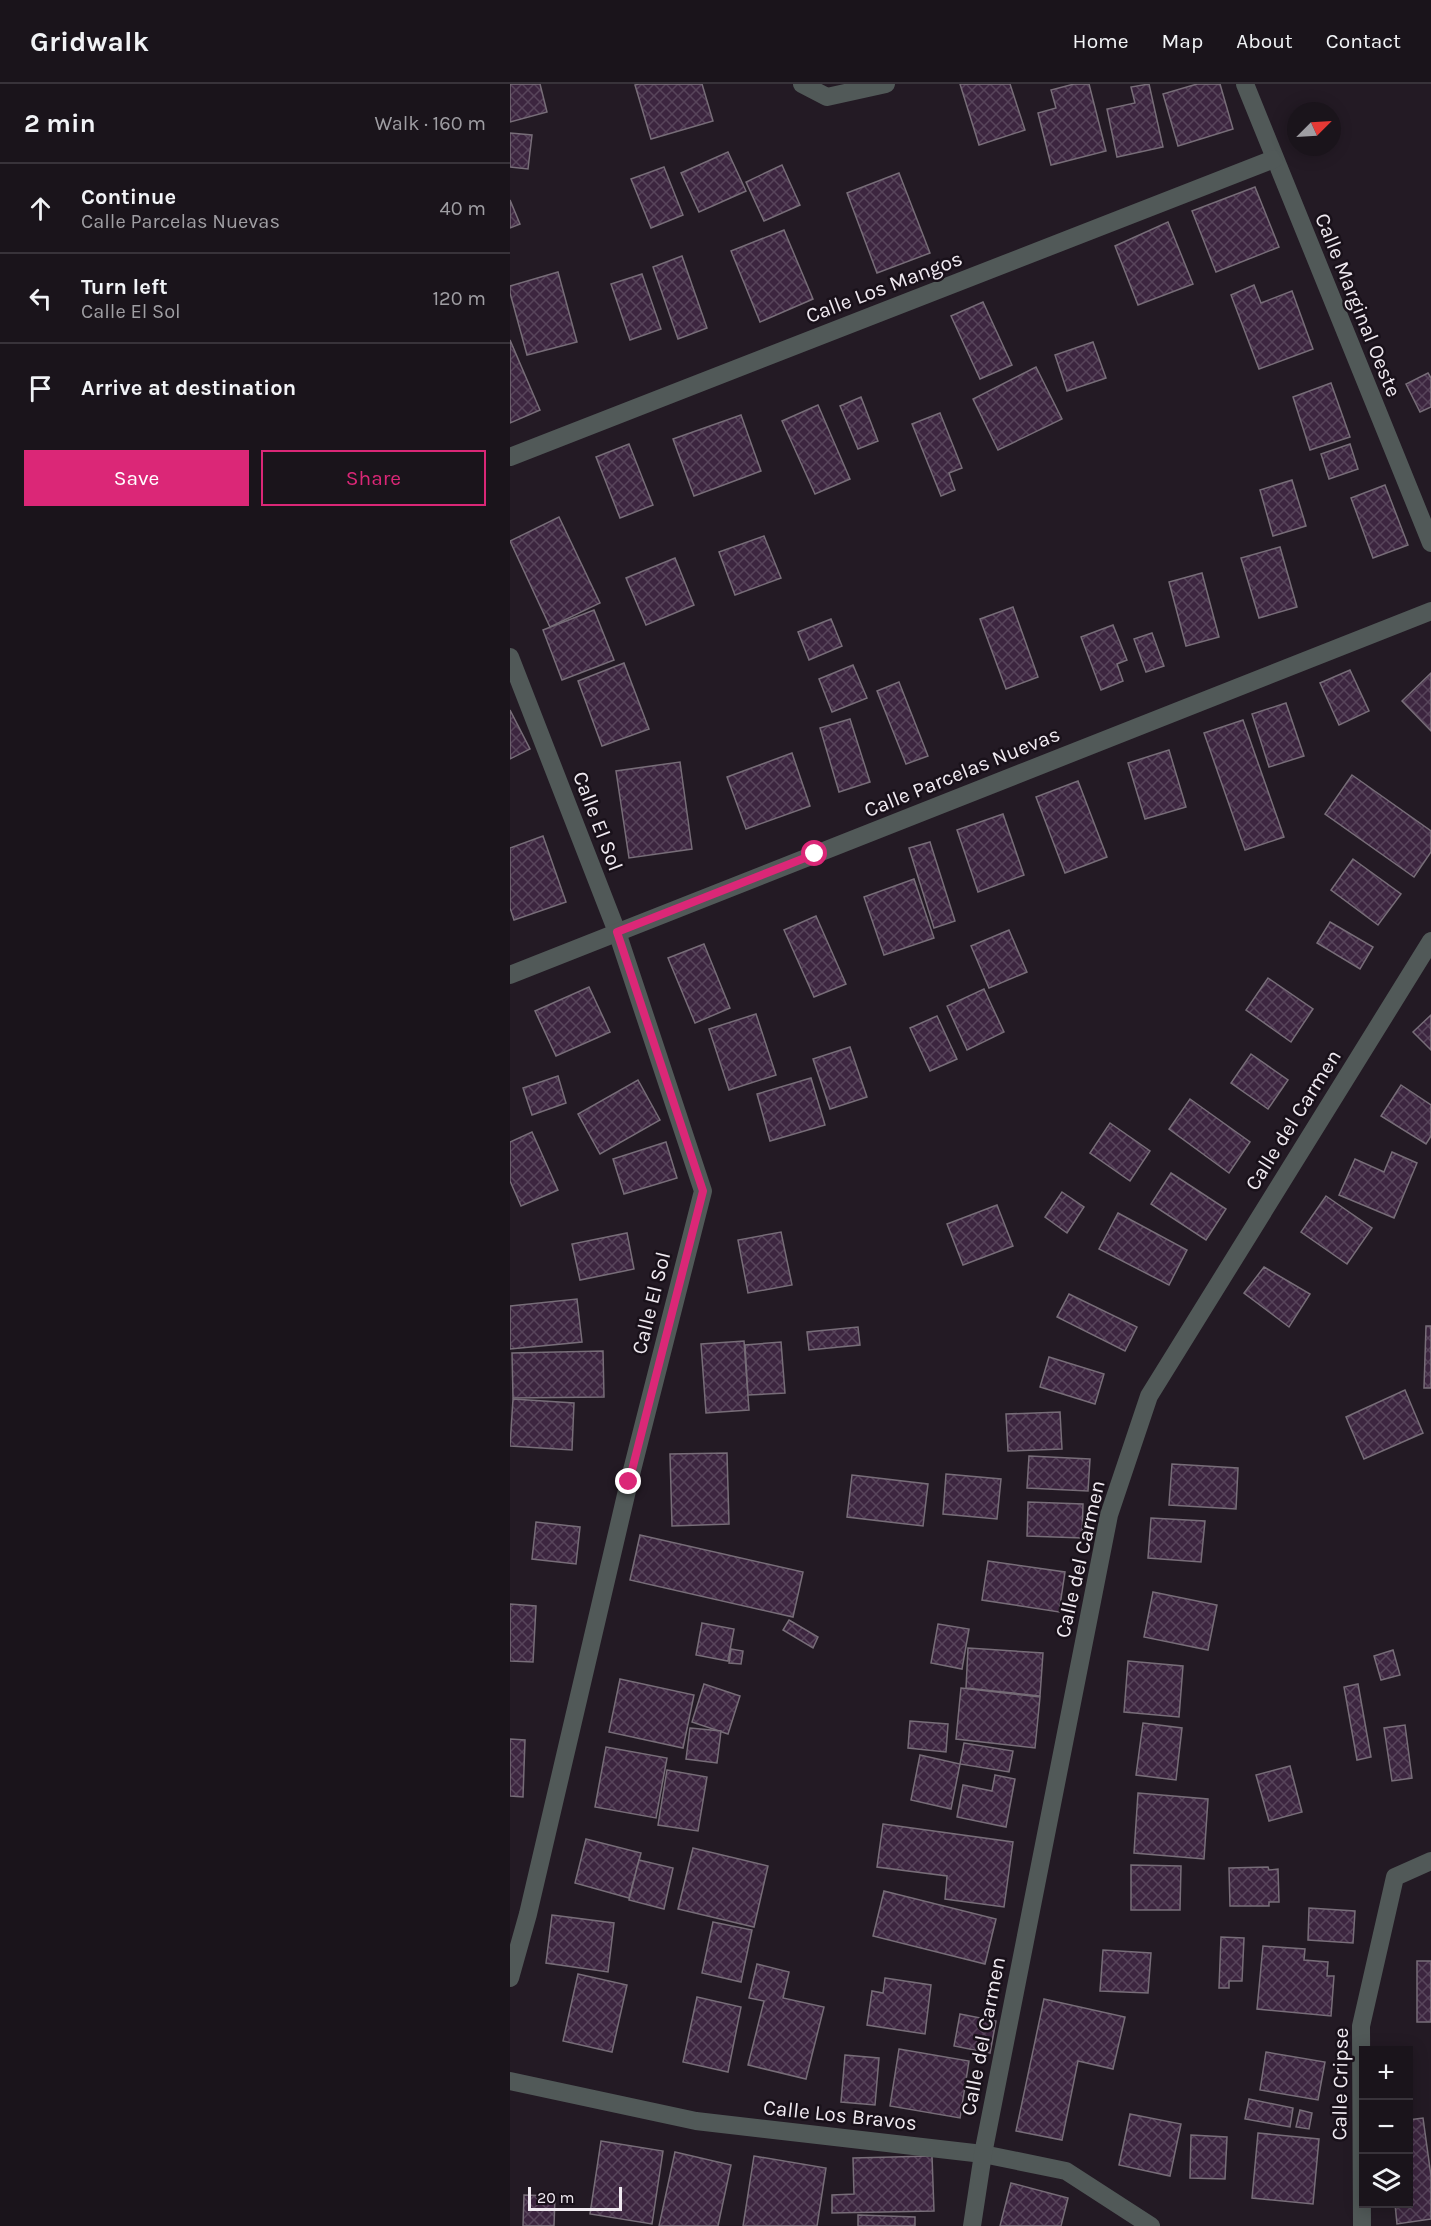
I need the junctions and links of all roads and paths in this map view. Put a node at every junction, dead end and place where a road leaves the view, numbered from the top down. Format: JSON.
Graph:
{"nodes":[{"id":1,"x":802,"y":84,"type":"edge"},
{"id":2,"x":886,"y":84,"type":"edge"},
{"id":3,"x":1245,"y":84,"type":"edge"},
{"id":4,"x":1274,"y":159,"type":"junction"},
{"id":5,"x":510,"y":457,"type":"edge"},
{"id":6,"x":1431,"y":543,"type":"edge"},
{"id":7,"x":1431,"y":611,"type":"edge"},
{"id":8,"x":510,"y":657,"type":"edge"},
{"id":9,"x":617,"y":932,"type":"junction"},
{"id":10,"x":1431,"y":940,"type":"edge"},
{"id":11,"x":510,"y":975,"type":"edge"},
{"id":12,"x":1431,"y":1861,"type":"edge"},
{"id":13,"x":510,"y":1978,"type":"edge"},
{"id":14,"x":510,"y":2080,"type":"edge"},
{"id":15,"x":983,"y":2154,"type":"junction"},
{"id":16,"x":972,"y":2226,"type":"edge"},
{"id":17,"x":1150,"y":2226,"type":"edge"},
{"id":18,"x":1362,"y":2226,"type":"edge"}],
"edges":[{"from":1,"to":2,"type":"street"},
{"from":3,"to":4,"type":"street","name":"Calle Marginal Oeste"},
{"from":4,"to":5,"type":"street","name":"Calle Los Mangos"},
{"from":4,"to":6,"type":"street","name":"Calle Marginal Oeste"},
{"from":7,"to":9,"type":"street","name":"Calle Parcelas Nuevas"},
{"from":8,"to":9,"type":"street","name":"Calle El Sol"},
{"from":9,"to":11,"type":"street","name":"Calle Parcelas Nuevas"},
{"from":9,"to":13,"type":"street","name":"Calle El Sol"},
{"from":10,"to":15,"type":"street","name":"Calle del Carmen"},
{"from":12,"to":18,"type":"street","name":"Calle Cripse"},
{"from":14,"to":15,"type":"street","name":"Calle Los Bravos"},
{"from":15,"to":16,"type":"street","name":"Calle del Carmen"},
{"from":15,"to":17,"type":"street","name":"Calle Los Bravos"}]}
